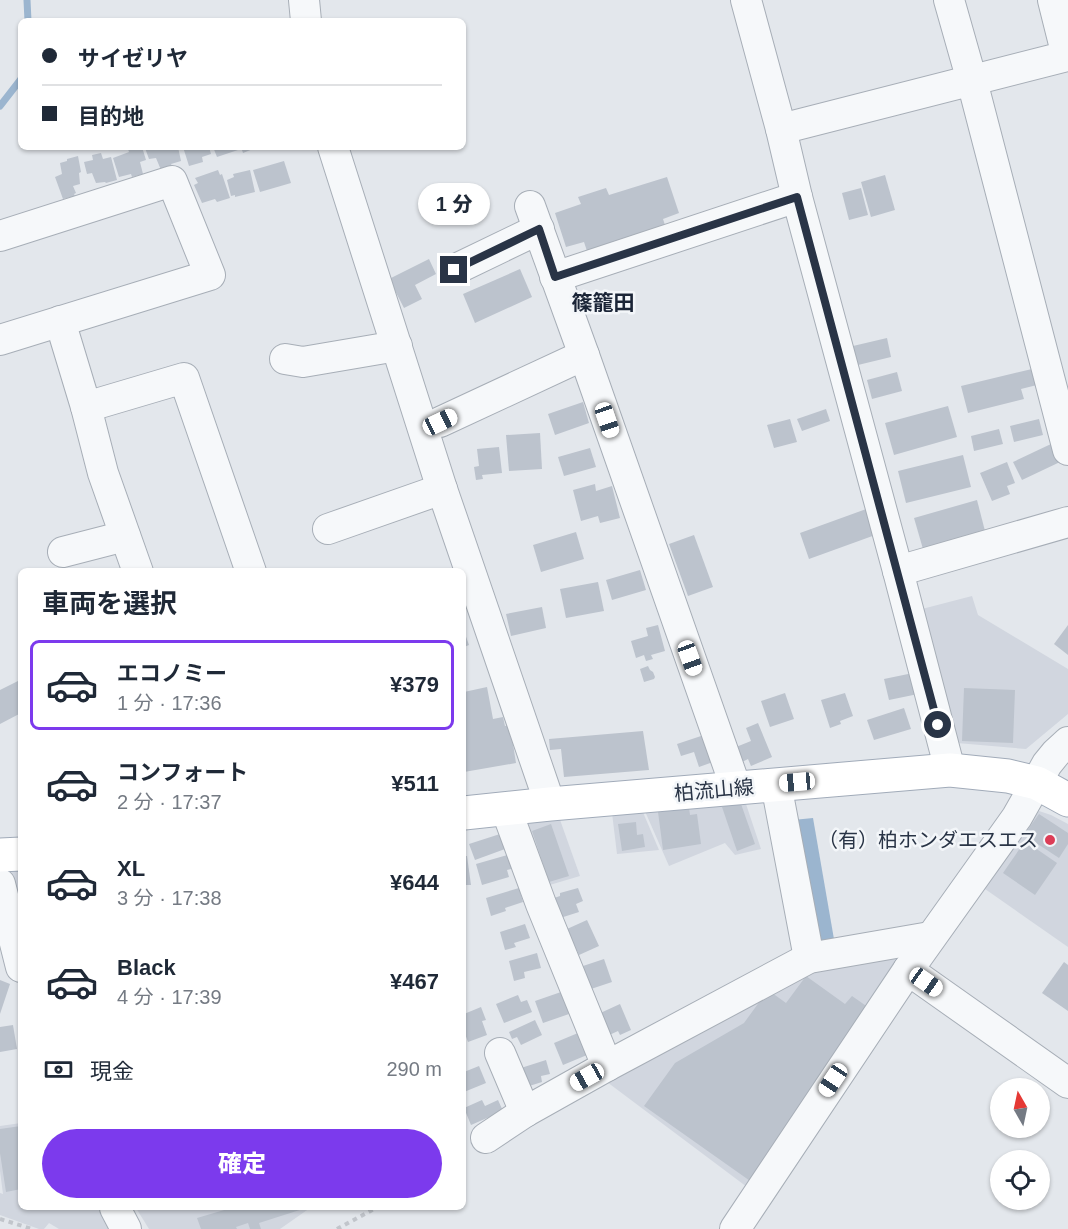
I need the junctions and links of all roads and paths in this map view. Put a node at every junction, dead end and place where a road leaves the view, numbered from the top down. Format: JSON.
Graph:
{"nodes":[{"id":1,"x":304,"y":0,"type":"edge"},
{"id":2,"x":746,"y":0,"type":"edge"},
{"id":3,"x":949,"y":0,"type":"edge"},
{"id":4,"x":1053,"y":0,"type":"edge"},
{"id":5,"x":306,"y":18,"type":"edge"},
{"id":6,"x":972,"y":81,"type":"junction"},
{"id":7,"x":781,"y":129,"type":"junction"},
{"id":8,"x":334,"y":150,"type":"edge"},
{"id":9,"x":797,"y":197,"type":"junction"},
{"id":10,"x":0,"y":236,"type":"edge"},
{"id":11,"x":454,"y":270,"type":"dead end"},
{"id":12,"x":555,"y":277,"type":"junction"},
{"id":13,"x":60,"y":321,"type":"junction"},
{"id":14,"x":0,"y":340,"type":"edge"},
{"id":15,"x":398,"y":346,"type":"junction"},
{"id":16,"x":584,"y":355,"type":"junction"},
{"id":17,"x":285,"y":359,"type":"dead end"},
{"id":18,"x":86,"y":406,"type":"junction"},
{"id":19,"x":440,"y":422,"type":"dead end"},
{"id":20,"x":1068,"y":450,"type":"edge"},
{"id":21,"x":442,"y":489,"type":"junction"},
{"id":22,"x":1068,"y":522,"type":"edge"},
{"id":23,"x":328,"y":529,"type":"dead end"},
{"id":24,"x":125,"y":536,"type":"junction"},
{"id":25,"x":63,"y":552,"type":"dead end"},
{"id":26,"x":137,"y":568,"type":"edge"},
{"id":27,"x":250,"y":568,"type":"edge"},
{"id":28,"x":898,"y":571,"type":"junction"},
{"id":29,"x":1068,"y":742,"type":"edge"},
{"id":30,"x":950,"y":770,"type":"junction"},
{"id":31,"x":1036,"y":783,"type":"junction"},
{"id":32,"x":776,"y":784,"type":"junction"},
{"id":33,"x":736,"y":788,"type":"junction"},
{"id":34,"x":1068,"y":800,"type":"edge"},
{"id":35,"x":550,"y":804,"type":"junction"},
{"id":36,"x":506,"y":809,"type":"junction"},
{"id":37,"x":466,"y":813,"type":"edge"},
{"id":38,"x":18,"y":854,"type":"edge"},
{"id":39,"x":0,"y":855,"type":"edge"},
{"id":40,"x":0,"y":884,"type":"edge"},
{"id":41,"x":4,"y":912,"type":"edge"},
{"id":42,"x":930,"y":937,"type":"junction"},
{"id":43,"x":18,"y":957,"type":"edge"},
{"id":44,"x":808,"y":958,"type":"junction"},
{"id":45,"x":908,"y":970,"type":"junction"},
{"id":46,"x":500,"y":1053,"type":"dead end"},
{"id":47,"x":608,"y":1066,"type":"junction"},
{"id":48,"x":1068,"y":1083,"type":"edge"},
{"id":49,"x":525,"y":1112,"type":"junction"},
{"id":50,"x":486,"y":1138,"type":"dead end"},
{"id":51,"x":116,"y":1210,"type":"edge"},
{"id":52,"x":372,"y":1210,"type":"edge"},
{"id":53,"x":0,"y":1219,"type":"edge"},
{"id":54,"x":32,"y":1229,"type":"edge"},
{"id":55,"x":126,"y":1229,"type":"edge"},
{"id":56,"x":337,"y":1229,"type":"edge"},
{"id":57,"x":735,"y":1229,"type":"edge"}],
"edges":[{"from":1,"to":5,"type":"street"},
{"from":2,"to":7,"type":"street"},
{"from":3,"to":6,"type":"street"},
{"from":4,"to":6,"type":"street"},
{"from":6,"to":7,"type":"street"},
{"from":6,"to":20,"type":"street"},
{"from":7,"to":9,"type":"street"},
{"from":8,"to":15,"type":"street"},
{"from":9,"to":12,"type":"street"},
{"from":9,"to":28,"type":"street"},
{"from":10,"to":13,"type":"street"},
{"from":11,"to":12,"type":"street"},
{"from":12,"to":16,"type":"street"},
{"from":13,"to":14,"type":"street"},
{"from":13,"to":18,"type":"street"},
{"from":15,"to":17,"type":"street"},
{"from":15,"to":21,"type":"street"},
{"from":16,"to":19,"type":"street"},
{"from":16,"to":33,"type":"street"},
{"from":18,"to":24,"type":"street"},
{"from":18,"to":27,"type":"street"},
{"from":21,"to":23,"type":"street"},
{"from":21,"to":35,"type":"street"},
{"from":22,"to":28,"type":"street"},
{"from":24,"to":25,"type":"street"},
{"from":24,"to":26,"type":"street"},
{"from":28,"to":30,"type":"street"},
{"from":29,"to":31,"type":"street"},
{"from":30,"to":31,"type":"main road","name":"柏流山線"},
{"from":30,"to":32,"type":"main road","name":"柏流山線"},
{"from":31,"to":34,"type":"main road","name":"柏流山線"},
{"from":31,"to":42,"type":"street"},
{"from":32,"to":33,"type":"main road","name":"柏流山線"},
{"from":32,"to":44,"type":"street"},
{"from":33,"to":35,"type":"main road","name":"柏流山線"},
{"from":35,"to":36,"type":"main road","name":"柏流山線"},
{"from":36,"to":37,"type":"main road","name":"柏流山線"},
{"from":36,"to":47,"type":"street"},
{"from":38,"to":39,"type":"main road"},
{"from":40,"to":41,"type":"street"},
{"from":41,"to":43,"type":"street"},
{"from":42,"to":44,"type":"street"},
{"from":42,"to":45,"type":"street"},
{"from":44,"to":47,"type":"street"},
{"from":45,"to":48,"type":"street"},
{"from":45,"to":57,"type":"street"},
{"from":46,"to":49,"type":"street"},
{"from":47,"to":49,"type":"street"},
{"from":49,"to":50,"type":"street"},
{"from":51,"to":55,"type":"street"},
{"from":52,"to":56,"type":"path"},
{"from":53,"to":54,"type":"path"}]}
